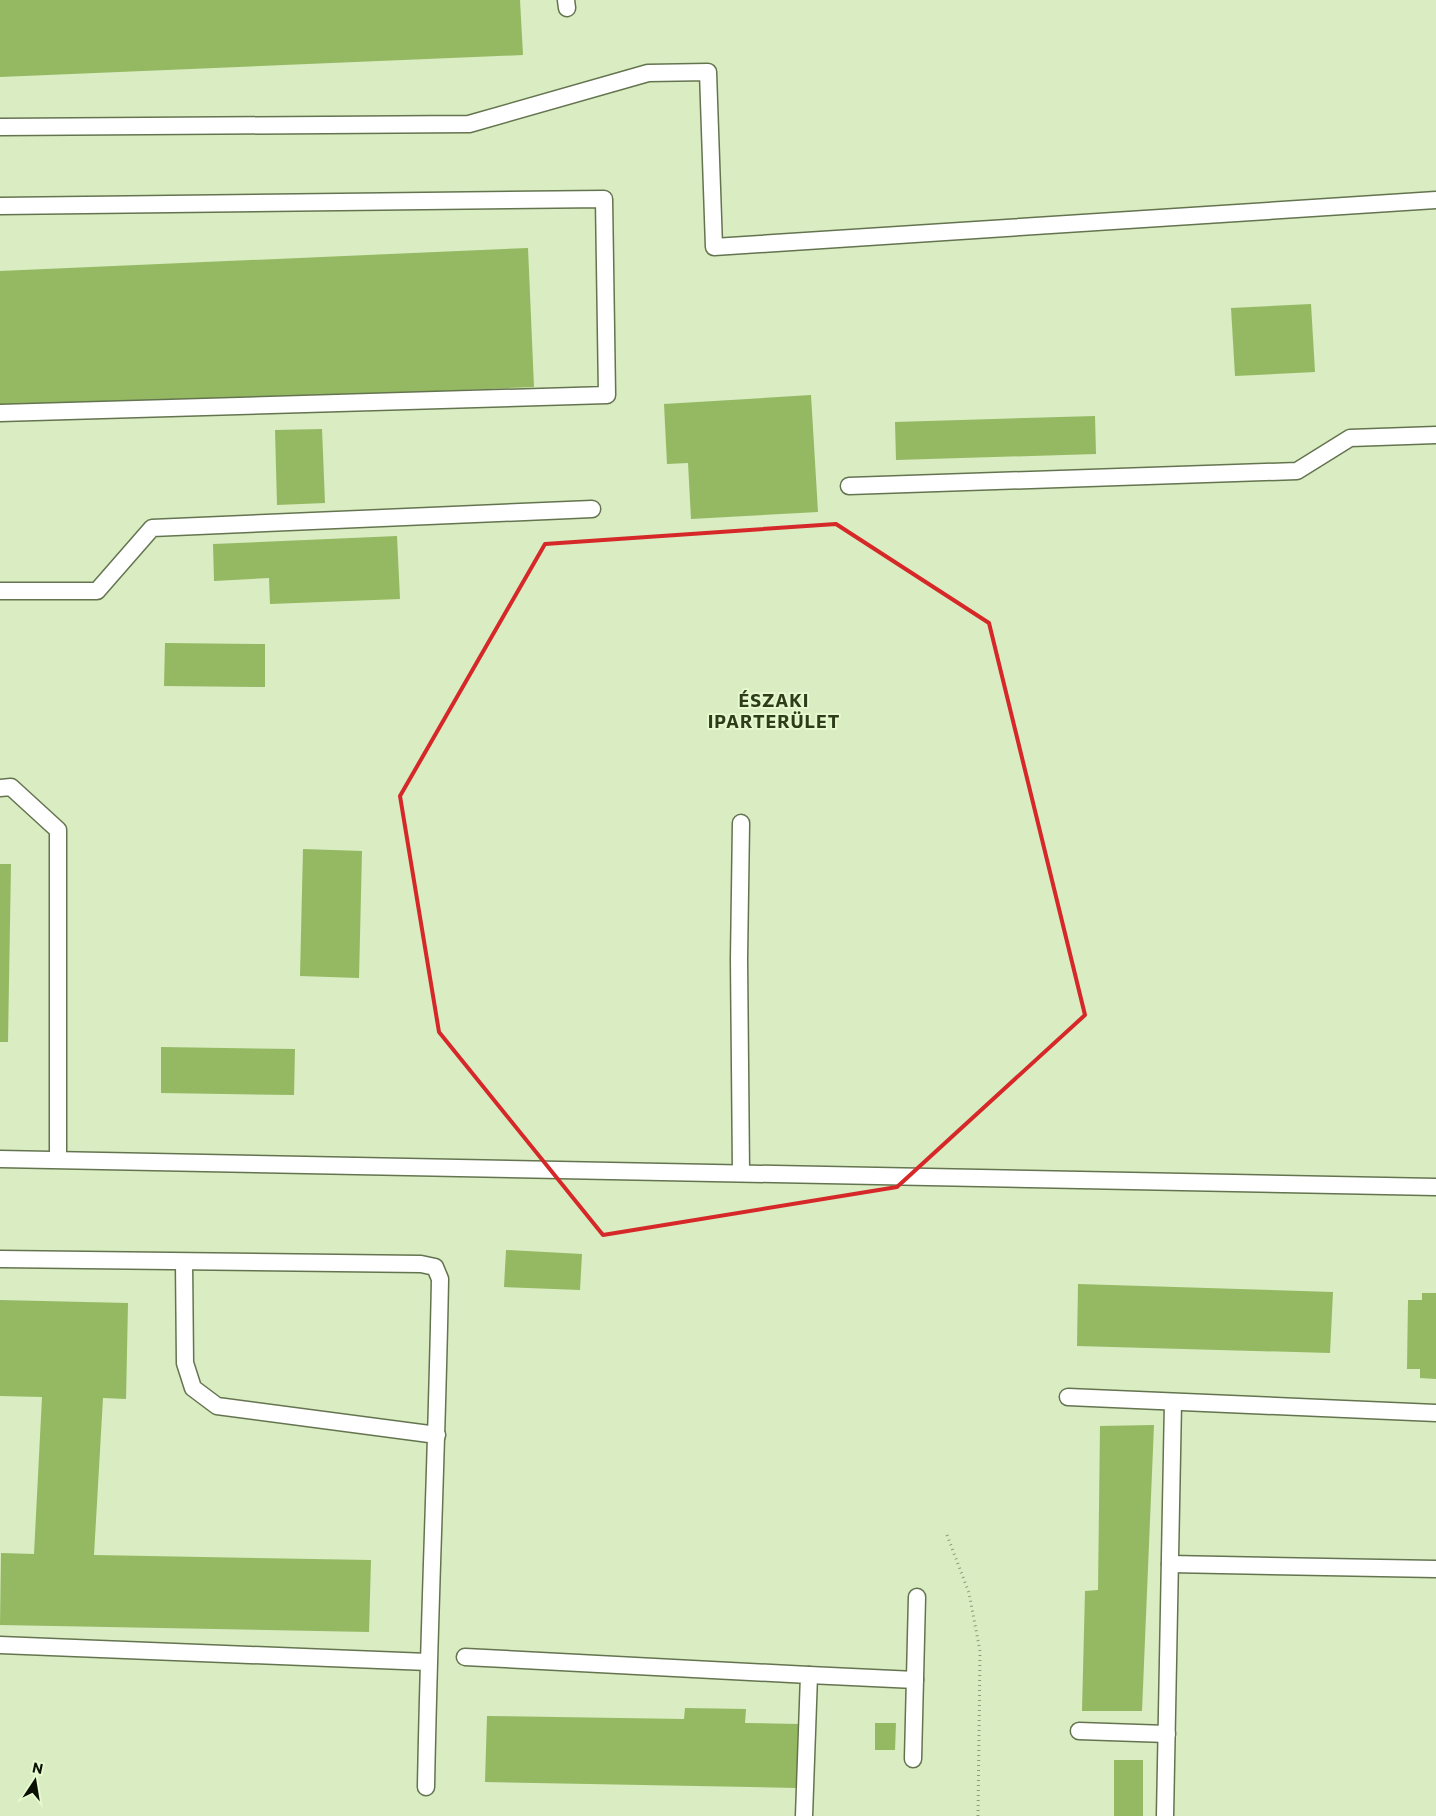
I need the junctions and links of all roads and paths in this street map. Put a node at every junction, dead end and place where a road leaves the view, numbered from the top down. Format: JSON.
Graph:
{"nodes":[{"id":1,"x":0,"y":127,"type":"edge"},
{"id":2,"x":1436,"y":200,"type":"edge"},
{"id":3,"x":0,"y":206,"type":"edge"},
{"id":4,"x":0,"y":413,"type":"edge"},
{"id":5,"x":1436,"y":434,"type":"edge"},
{"id":6,"x":849,"y":486,"type":"dead end"},
{"id":7,"x":592,"y":509,"type":"dead end"},
{"id":8,"x":0,"y":592,"type":"edge"},
{"id":9,"x":0,"y":788,"type":"edge"},
{"id":10,"x":741,"y":823,"type":"dead end"},
{"id":11,"x":0,"y":1159,"type":"edge"},
{"id":12,"x":58,"y":1159,"type":"junction"},
{"id":13,"x":741,"y":1172,"type":"junction"},
{"id":14,"x":1436,"y":1187,"type":"edge"},
{"id":15,"x":0,"y":1259,"type":"edge"},
{"id":16,"x":184,"y":1262,"type":"junction"},
{"id":17,"x":1068,"y":1398,"type":"dead end"},
{"id":18,"x":1173,"y":1402,"type":"junction"},
{"id":19,"x":1436,"y":1413,"type":"edge"},
{"id":20,"x":437,"y":1435,"type":"junction"},
{"id":21,"x":947,"y":1535,"type":"dead end"},
{"id":22,"x":1170,"y":1564,"type":"junction"},
{"id":23,"x":1436,"y":1569,"type":"edge"},
{"id":24,"x":917,"y":1597,"type":"dead end"},
{"id":25,"x":0,"y":1645,"type":"edge"},
{"id":26,"x":465,"y":1657,"type":"dead end"},
{"id":27,"x":428,"y":1662,"type":"junction"},
{"id":28,"x":808,"y":1675,"type":"junction"},
{"id":29,"x":915,"y":1680,"type":"junction"},
{"id":30,"x":1079,"y":1731,"type":"dead end"},
{"id":31,"x":1167,"y":1734,"type":"junction"},
{"id":32,"x":913,"y":1759,"type":"dead end"},
{"id":33,"x":426,"y":1786,"type":"dead end"},
{"id":34,"x":804,"y":1816,"type":"edge"},
{"id":35,"x":978,"y":1816,"type":"edge"},
{"id":36,"x":1165,"y":1816,"type":"edge"}],
"edges":[{"from":1,"to":2,"type":"lane"},
{"from":3,"to":4,"type":"lane"},
{"from":5,"to":6,"type":"lane"},
{"from":7,"to":8,"type":"lane"},
{"from":9,"to":12,"type":"lane"},
{"from":10,"to":13,"type":"lane"},
{"from":11,"to":12,"type":"lane"},
{"from":12,"to":13,"type":"lane"},
{"from":13,"to":14,"type":"lane"},
{"from":15,"to":16,"type":"lane"},
{"from":16,"to":20,"type":"lane"},
{"from":16,"to":20,"type":"lane"},
{"from":17,"to":18,"type":"lane"},
{"from":18,"to":19,"type":"lane"},
{"from":18,"to":22,"type":"lane"},
{"from":20,"to":27,"type":"lane"},
{"from":21,"to":35,"type":"path"},
{"from":22,"to":23,"type":"lane"},
{"from":22,"to":31,"type":"lane"},
{"from":24,"to":29,"type":"lane"},
{"from":25,"to":27,"type":"lane"},
{"from":26,"to":28,"type":"lane"},
{"from":27,"to":33,"type":"lane"},
{"from":28,"to":29,"type":"lane"},
{"from":28,"to":34,"type":"lane"},
{"from":29,"to":32,"type":"lane"},
{"from":30,"to":31,"type":"lane"},
{"from":31,"to":36,"type":"lane"}]}
